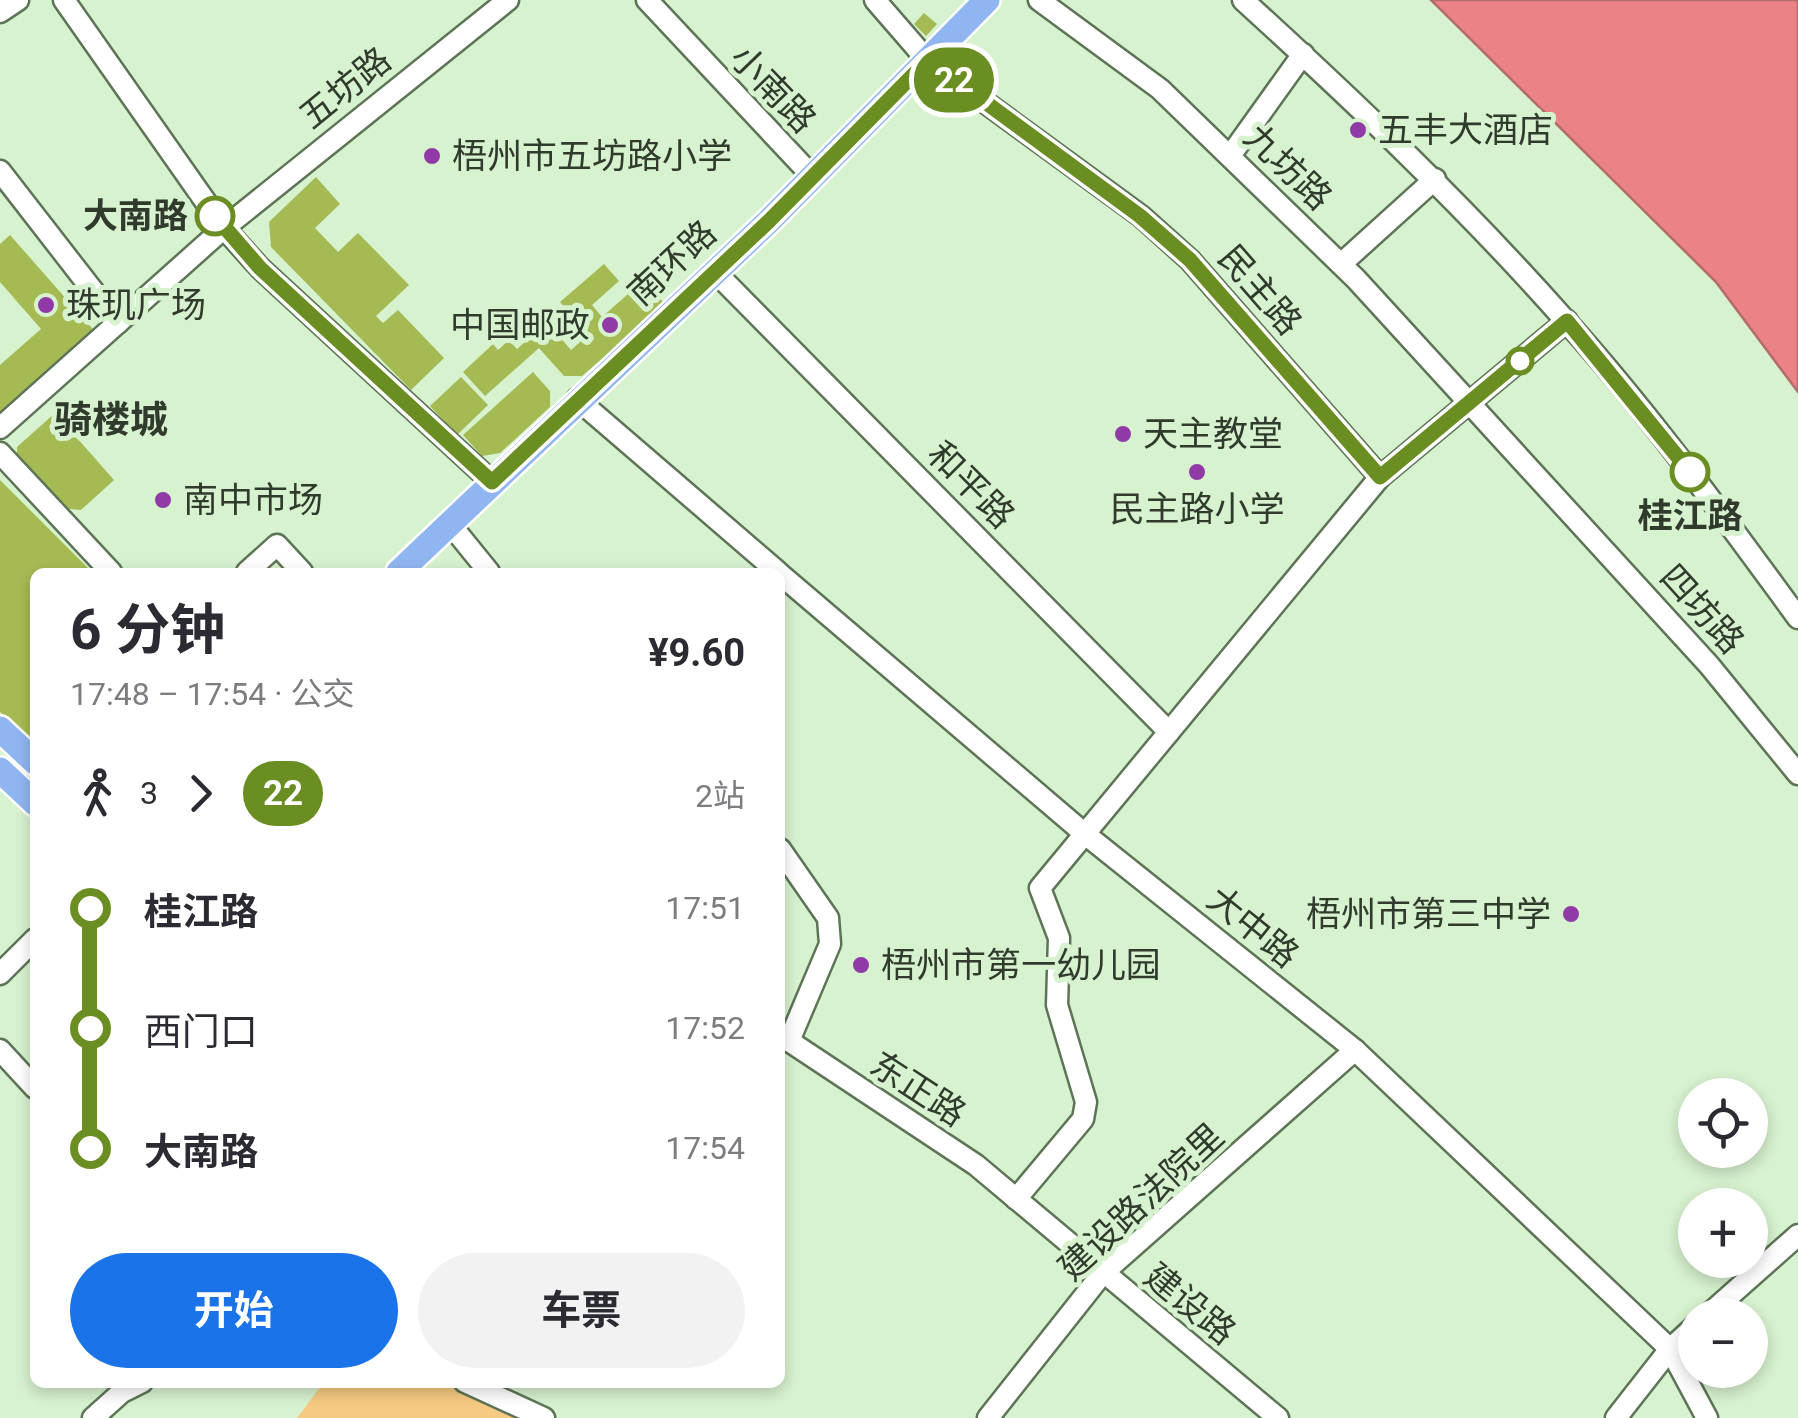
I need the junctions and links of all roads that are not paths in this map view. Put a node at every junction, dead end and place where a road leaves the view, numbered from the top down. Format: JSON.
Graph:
{"nodes":[{"id":1,"x":18,"y":0,"type":"edge"},
{"id":2,"x":64,"y":0,"type":"edge"},
{"id":3,"x":508,"y":0,"type":"edge"},
{"id":4,"x":647,"y":0,"type":"edge"},
{"id":5,"x":875,"y":0,"type":"edge"},
{"id":6,"x":1039,"y":0,"type":"edge"},
{"id":7,"x":1243,"y":0,"type":"edge"},
{"id":8,"x":997,"y":2,"type":"edge"},
{"id":9,"x":0,"y":12,"type":"edge"},
{"id":10,"x":1303,"y":54,"type":"junction"},
{"id":11,"x":933,"y":65,"type":"junction"},
{"id":12,"x":1230,"y":156,"type":"junction"},
{"id":13,"x":0,"y":172,"type":"edge"},
{"id":14,"x":813,"y":176,"type":"junction"},
{"id":15,"x":1434,"y":180,"type":"junction"},
{"id":16,"x":224,"y":228,"type":"junction"},
{"id":17,"x":1341,"y":264,"type":"junction"},
{"id":18,"x":726,"y":283,"type":"junction"},
{"id":19,"x":1567,"y":321,"type":"junction"},
{"id":20,"x":118,"y":323,"type":"junction"},
{"id":21,"x":1471,"y":403,"type":"junction"},
{"id":22,"x":583,"y":406,"type":"junction"},
{"id":23,"x":0,"y":428,"type":"edge"},
{"id":24,"x":0,"y":452,"type":"edge"},
{"id":25,"x":1380,"y":477,"type":"junction"},
{"id":26,"x":492,"y":482,"type":"junction"},
{"id":27,"x":459,"y":535,"type":"junction"},
{"id":28,"x":106,"y":568,"type":"edge"},
{"id":29,"x":251,"y":568,"type":"edge"},
{"id":30,"x":298,"y":568,"type":"edge"},
{"id":31,"x":402,"y":568,"type":"edge"},
{"id":32,"x":425,"y":568,"type":"edge"},
{"id":33,"x":485,"y":568,"type":"edge"},
{"id":34,"x":773,"y":568,"type":"edge"},
{"id":35,"x":785,"y":578,"type":"edge"},
{"id":36,"x":1798,"y":618,"type":"edge"},
{"id":37,"x":0,"y":730,"type":"edge"},
{"id":38,"x":1169,"y":732,"type":"junction"},
{"id":39,"x":30,"y":757,"type":"edge"},
{"id":40,"x":0,"y":770,"type":"edge"},
{"id":41,"x":1798,"y":774,"type":"edge"},
{"id":42,"x":30,"y":798,"type":"edge"},
{"id":43,"x":1084,"y":834,"type":"junction"},
{"id":44,"x":785,"y":855,"type":"edge"},
{"id":45,"x":30,"y":944,"type":"edge"},
{"id":46,"x":0,"y":974,"type":"edge"},
{"id":47,"x":785,"y":1041,"type":"edge"},
{"id":48,"x":785,"y":1044,"type":"edge"},
{"id":49,"x":0,"y":1050,"type":"edge"},
{"id":50,"x":1356,"y":1050,"type":"junction"},
{"id":51,"x":30,"y":1083,"type":"edge"},
{"id":52,"x":1016,"y":1200,"type":"junction"},
{"id":53,"x":1798,"y":1236,"type":"edge"},
{"id":54,"x":1102,"y":1274,"type":"junction"},
{"id":55,"x":1727,"y":1298,"type":"edge"},
{"id":56,"x":1678,"y":1342,"type":"edge"},
{"id":57,"x":1670,"y":1349,"type":"junction"},
{"id":58,"x":130,"y":1388,"type":"edge"},
{"id":59,"x":478,"y":1388,"type":"edge"},
{"id":60,"x":93,"y":1418,"type":"edge"},
{"id":61,"x":544,"y":1418,"type":"edge"},
{"id":62,"x":988,"y":1418,"type":"edge"},
{"id":63,"x":1278,"y":1418,"type":"edge"},
{"id":64,"x":1616,"y":1418,"type":"edge"},
{"id":65,"x":1707,"y":1418,"type":"edge"}],
"edges":[{"from":1,"to":9,"type":"street"},
{"from":2,"to":16,"type":"street"},
{"from":3,"to":16,"type":"street","name":"五坊路"},
{"from":4,"to":14,"type":"street","name":"小南路"},
{"from":5,"to":11,"type":"street","name":"民主路"},
{"from":6,"to":12,"type":"street","name":"九坊路"},
{"from":7,"to":10,"type":"street"},
{"from":8,"to":11,"type":"main road","name":"南环路"},
{"from":10,"to":12,"type":"street"},
{"from":10,"to":15,"type":"street"},
{"from":11,"to":14,"type":"main road","name":"南环路"},
{"from":11,"to":18,"type":"main road","name":"南环路"},
{"from":11,"to":25,"type":"street","name":"民主路"},
{"from":12,"to":17,"type":"street","name":"九坊路"},
{"from":13,"to":20,"type":"street"},
{"from":14,"to":22,"type":"main road","name":"南环路"},
{"from":15,"to":17,"type":"street"},
{"from":15,"to":19,"type":"street"},
{"from":16,"to":20,"type":"street"},
{"from":16,"to":26,"type":"street"},
{"from":17,"to":21,"type":"street","name":"九坊路"},
{"from":18,"to":22,"type":"main road","name":"南环路"},
{"from":18,"to":38,"type":"street","name":"和平路"},
{"from":19,"to":21,"type":"street"},
{"from":19,"to":36,"type":"street"},
{"from":20,"to":23,"type":"street"},
{"from":21,"to":25,"type":"street"},
{"from":21,"to":41,"type":"street","name":"四坊路"},
{"from":22,"to":26,"type":"main road","name":"南环路"},
{"from":22,"to":27,"type":"main road","name":"南环路"},
{"from":22,"to":34,"type":"street","name":"大中路"},
{"from":24,"to":28,"type":"street"},
{"from":25,"to":38,"type":"street"},
{"from":26,"to":31,"type":"main road","name":"南环路"},
{"from":27,"to":32,"type":"main road","name":"南环路"},
{"from":27,"to":33,"type":"street"},
{"from":29,"to":30,"type":"street"},
{"from":35,"to":43,"type":"street","name":"大中路"},
{"from":37,"to":39,"type":"main road"},
{"from":38,"to":43,"type":"street"},
{"from":40,"to":42,"type":"main road"},
{"from":43,"to":50,"type":"street","name":"大中路"},
{"from":43,"to":52,"type":"street"},
{"from":44,"to":47,"type":"street"},
{"from":45,"to":46,"type":"street"},
{"from":48,"to":52,"type":"street","name":"东正路"},
{"from":49,"to":51,"type":"street"},
{"from":50,"to":54,"type":"street","name":"建设路法院里"},
{"from":50,"to":57,"type":"street","name":"大中路"},
{"from":52,"to":54,"type":"street","name":"建设路"},
{"from":53,"to":55,"type":"street"},
{"from":54,"to":62,"type":"street","name":"建设路法院里"},
{"from":54,"to":63,"type":"street","name":"建设路"},
{"from":56,"to":57,"type":"street"},
{"from":57,"to":64,"type":"street"},
{"from":57,"to":65,"type":"street","name":"大中路"},
{"from":58,"to":60,"type":"street"},
{"from":59,"to":61,"type":"street"}]}
